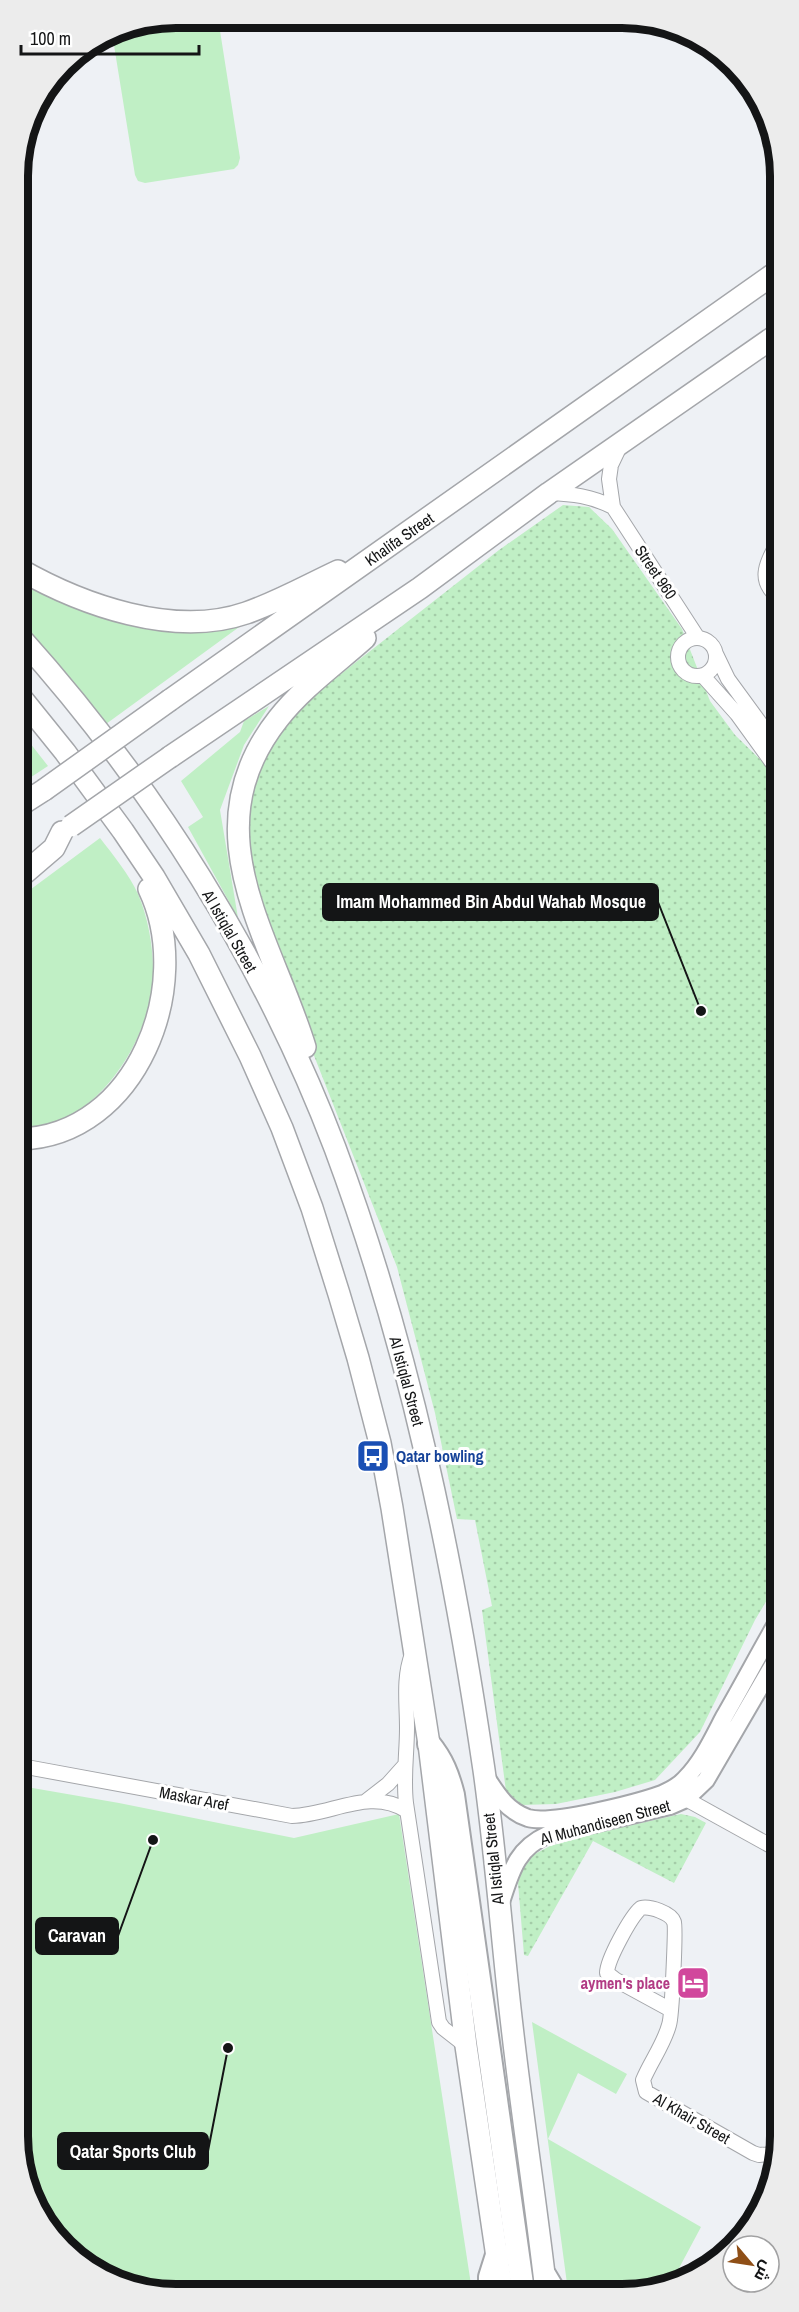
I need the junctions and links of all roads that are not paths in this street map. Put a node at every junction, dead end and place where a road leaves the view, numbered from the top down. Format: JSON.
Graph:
{"nodes":[{"id":1,"x":770,"y":277,"type":"edge"},
{"id":2,"x":770,"y":340,"type":"edge"},
{"id":3,"x":625,"y":440,"type":"junction"},
{"id":4,"x":549,"y":493,"type":"junction"},
{"id":5,"x":613,"y":507,"type":"junction"},
{"id":6,"x":393,"y":544,"type":"junction"},
{"id":7,"x":770,"y":557,"type":"edge"},
{"id":8,"x":29,"y":574,"type":"edge"},
{"id":9,"x":420,"y":588,"type":"junction"},
{"id":10,"x":770,"y":589,"type":"edge"},
{"id":11,"x":698,"y":638,"type":"junction"},
{"id":12,"x":29,"y":648,"type":"edge"},
{"id":13,"x":715,"y":653,"type":"junction"},
{"id":14,"x":703,"y":675,"type":"junction"},
{"id":15,"x":29,"y":707,"type":"edge"},
{"id":16,"x":770,"y":737,"type":"edge"},
{"id":17,"x":770,"y":760,"type":"edge"},
{"id":18,"x":28,"y":799,"type":"edge"},
{"id":19,"x":67,"y":829,"type":"junction"},
{"id":20,"x":123,"y":831,"type":"junction"},
{"id":21,"x":29,"y":855,"type":"edge"},
{"id":22,"x":29,"y":870,"type":"edge"},
{"id":23,"x":315,"y":1100,"type":"junction"},
{"id":24,"x":29,"y":1138,"type":"edge"},
{"id":25,"x":770,"y":1635,"type":"edge"},
{"id":26,"x":414,"y":1647,"type":"junction"},
{"id":27,"x":770,"y":1670,"type":"edge"},
{"id":28,"x":429,"y":1744,"type":"junction"},
{"id":29,"x":405,"y":1765,"type":"junction"},
{"id":30,"x":28,"y":1767,"type":"edge"},
{"id":31,"x":484,"y":1775,"type":"junction"},
{"id":32,"x":686,"y":1799,"type":"junction"},
{"id":33,"x":366,"y":1801,"type":"junction"},
{"id":34,"x":407,"y":1811,"type":"junction"},
{"id":35,"x":770,"y":1845,"type":"edge"},
{"id":36,"x":498,"y":1908,"type":"junction"},
{"id":37,"x":671,"y":2010,"type":"junction"},
{"id":38,"x":466,"y":2046,"type":"junction"},
{"id":39,"x":769,"y":2154,"type":"edge"},
{"id":40,"x":497,"y":2255,"type":"junction"},
{"id":41,"x":490,"y":2284,"type":"edge"},
{"id":42,"x":501,"y":2284,"type":"edge"},
{"id":43,"x":522,"y":2284,"type":"edge"},
{"id":44,"x":548,"y":2284,"type":"edge"}],
"edges":[{"from":1,"to":6,"type":"main road","name":"Khalifa Street"},
{"from":2,"to":3,"type":"main road"},
{"from":3,"to":4,"type":"main road"},
{"from":3,"to":5,"type":"street","name":"Street 960"},
{"from":4,"to":5,"type":"street"},
{"from":4,"to":9,"type":"main road"},
{"from":5,"to":11,"type":"street","name":"Street 960"},
{"from":6,"to":8,"type":"main road"},
{"from":6,"to":18,"type":"main road","name":"Khalifa Street","bridge":true},
{"from":7,"to":10,"type":"street"},
{"from":9,"to":19,"type":"main road","bridge":true},
{"from":9,"to":23,"type":"main road"},
{"from":11,"to":13,"type":"street"},
{"from":11,"to":14,"type":"street"},
{"from":12,"to":23,"type":"main road","name":"Al Istiqlal Street"},
{"from":13,"to":14,"type":"street"},
{"from":13,"to":16,"type":"street"},
{"from":14,"to":17,"type":"street"},
{"from":15,"to":20,"type":"main road"},
{"from":19,"to":21,"type":"main road"},
{"from":19,"to":22,"type":"main road"},
{"from":20,"to":24,"type":"main road"},
{"from":20,"to":26,"type":"main road"},
{"from":23,"to":31,"type":"main road","name":"Al Istiqlal Street"},
{"from":25,"to":31,"type":"street","name":"Al Muhandiseen Street"},
{"from":26,"to":28,"type":"main road"},
{"from":26,"to":29,"type":"street"},
{"from":27,"to":32,"type":"street","name":"Al Muhandiseen Street"},
{"from":28,"to":38,"type":"main road"},
{"from":28,"to":43,"type":"highway"},
{"from":29,"to":33,"type":"street","name":"Maskar Aref"},
{"from":29,"to":34,"type":"street"},
{"from":30,"to":33,"type":"street","name":"Maskar Aref"},
{"from":31,"to":36,"type":"main road","name":"Al Istiqlal Street"},
{"from":32,"to":35,"type":"street"},
{"from":32,"to":36,"type":"street","name":"Al Muhandiseen Street"},
{"from":33,"to":34,"type":"street","name":"Maskar Aref"},
{"from":34,"to":38,"type":"street"},
{"from":36,"to":44,"type":"main road","name":"Al Istiqlal Street"},
{"from":37,"to":37,"type":"street"},
{"from":37,"to":39,"type":"street","name":"Al Khair Street"},
{"from":38,"to":40,"type":"main road"},
{"from":40,"to":41,"type":"highway"},
{"from":40,"to":42,"type":"main road"}]}
